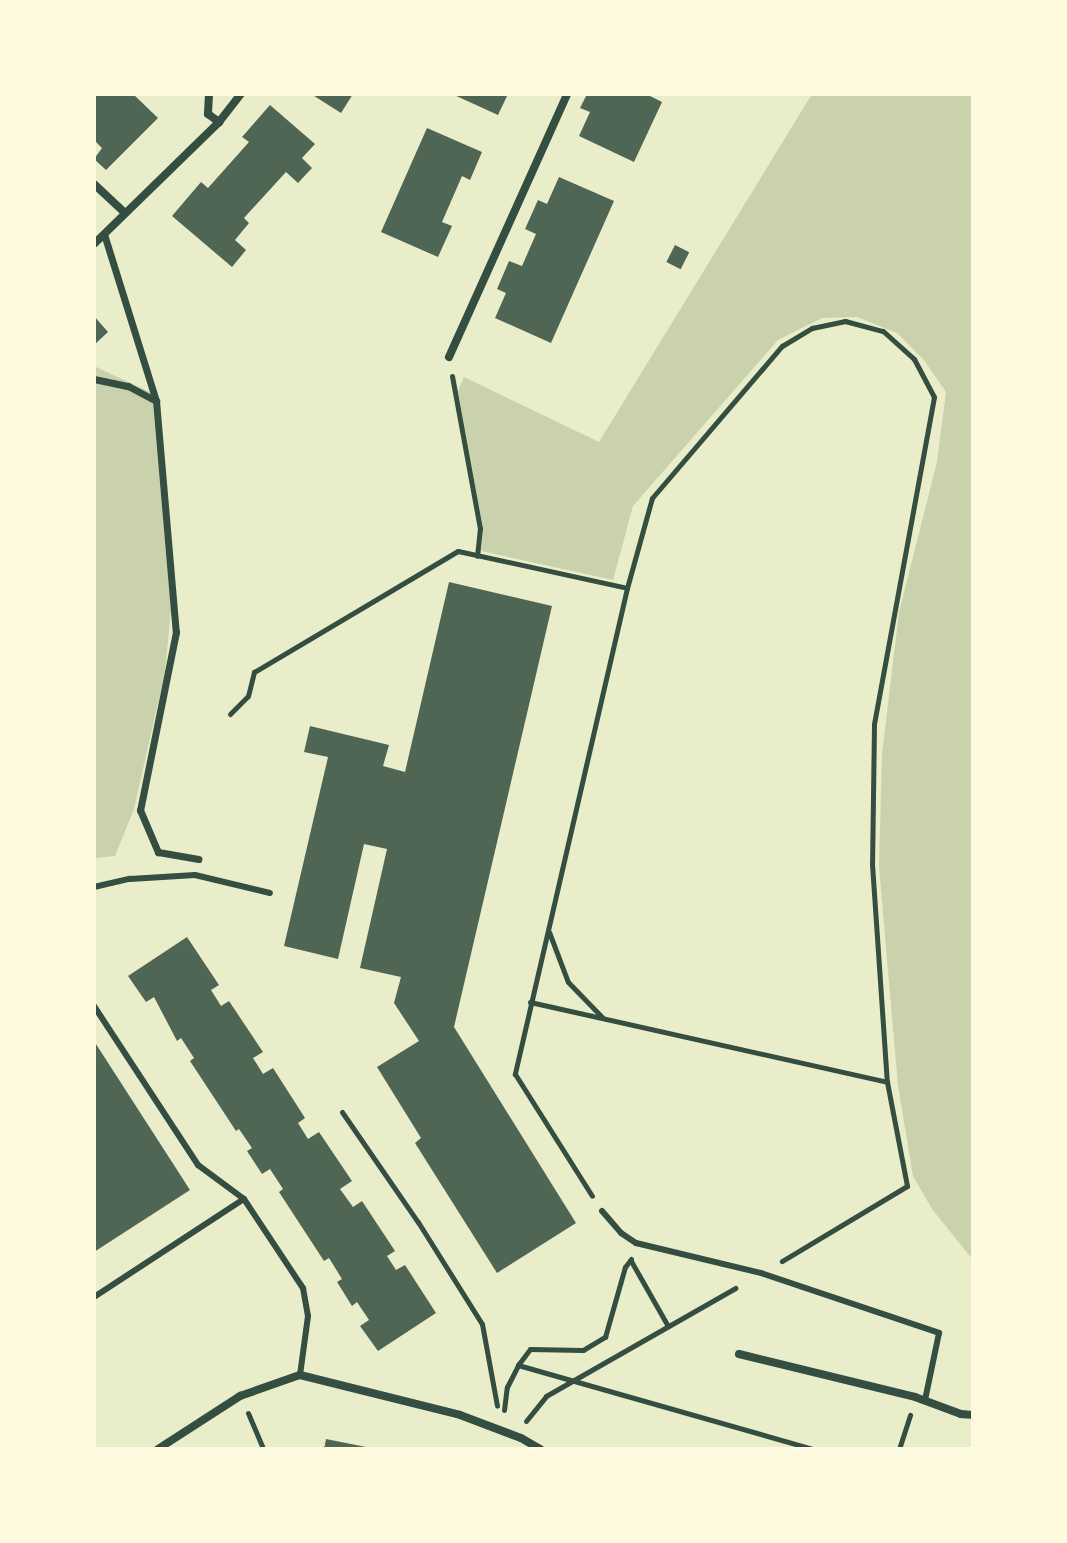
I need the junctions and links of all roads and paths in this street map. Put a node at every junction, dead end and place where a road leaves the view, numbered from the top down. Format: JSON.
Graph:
{"nodes":[{"id":1,"x":209,"y":94,"type":"edge"},
{"id":2,"x":241,"y":94,"type":"edge"},
{"id":3,"x":567,"y":94,"type":"edge"},
{"id":4,"x":219,"y":122,"type":"junction"},
{"id":5,"x":94,"y":184,"type":"edge"},
{"id":6,"x":125,"y":213,"type":"junction"},
{"id":7,"x":104,"y":234,"type":"junction"},
{"id":8,"x":94,"y":244,"type":"edge"},
{"id":9,"x":449,"y":357,"type":"joint"},
{"id":10,"x":94,"y":379,"type":"edge"},
{"id":11,"x":156,"y":401,"type":"junction"},
{"id":12,"x":477,"y":556,"type":"junction"},
{"id":13,"x":627,"y":588,"type":"junction"},
{"id":14,"x":230,"y":714,"type":"dead end"},
{"id":15,"x":198,"y":859,"type":"dead end"},
{"id":16,"x":94,"y":887,"type":"edge"},
{"id":17,"x":270,"y":893,"type":"dead end"},
{"id":18,"x":549,"y":931,"type":"junction"},
{"id":19,"x":530,"y":1002,"type":"junction"},
{"id":20,"x":94,"y":1006,"type":"edge"},
{"id":21,"x":603,"y":1018,"type":"junction"},
{"id":22,"x":887,"y":1082,"type":"junction"},
{"id":23,"x":342,"y":1112,"type":"dead end"},
{"id":24,"x":244,"y":1199,"type":"junction"},
{"id":25,"x":602,"y":1211,"type":"joint"},
{"id":26,"x":636,"y":1243,"type":"junction"},
{"id":27,"x":630,"y":1260,"type":"junction"},
{"id":28,"x":761,"y":1273,"type":"junction"},
{"id":29,"x":94,"y":1297,"type":"edge"},
{"id":30,"x":668,"y":1326,"type":"junction"},
{"id":31,"x":739,"y":1354,"type":"dead end"},
{"id":32,"x":518,"y":1365,"type":"junction"},
{"id":33,"x":300,"y":1375,"type":"junction"},
{"id":34,"x":575,"y":1379,"type":"junction"},
{"id":35,"x":240,"y":1396,"type":"junction"},
{"id":36,"x":915,"y":1397,"type":"junction"},
{"id":37,"x":925,"y":1400,"type":"junction"},
{"id":38,"x":504,"y":1411,"type":"junction"},
{"id":39,"x":973,"y":1415,"type":"edge"},
{"id":40,"x":501,"y":1431,"type":"junction"},
{"id":41,"x":521,"y":1438,"type":"junction"},
{"id":42,"x":158,"y":1449,"type":"edge"},
{"id":43,"x":263,"y":1449,"type":"edge"},
{"id":44,"x":540,"y":1449,"type":"edge"},
{"id":45,"x":812,"y":1449,"type":"edge"},
{"id":46,"x":899,"y":1449,"type":"edge"}],
"edges":[{"from":1,"to":4,"type":"street"},
{"from":2,"to":4,"type":"street"},
{"from":3,"to":9,"type":"street"},
{"from":4,"to":6,"type":"street"},
{"from":5,"to":6,"type":"street"},
{"from":6,"to":7,"type":"street"},
{"from":7,"to":8,"type":"street"},
{"from":7,"to":11,"type":"street"},
{"from":9,"to":12,"type":"path"},
{"from":10,"to":11,"type":"street"},
{"from":11,"to":15,"type":"street"},
{"from":12,"to":13,"type":"path"},
{"from":12,"to":14,"type":"path"},
{"from":13,"to":18,"type":"path"},
{"from":13,"to":22,"type":"path"},
{"from":16,"to":17,"type":"lane"},
{"from":18,"to":19,"type":"path"},
{"from":18,"to":21,"type":"path"},
{"from":19,"to":21,"type":"path"},
{"from":19,"to":25,"type":"path"},
{"from":20,"to":24,"type":"lane"},
{"from":21,"to":22,"type":"path"},
{"from":22,"to":28,"type":"path"},
{"from":23,"to":38,"type":"path"},
{"from":24,"to":29,"type":"lane"},
{"from":24,"to":33,"type":"lane"},
{"from":25,"to":26,"type":"lane"},
{"from":26,"to":27,"type":"path"},
{"from":26,"to":28,"type":"lane"},
{"from":27,"to":30,"type":"path"},
{"from":27,"to":32,"type":"path"},
{"from":28,"to":30,"type":"path"},
{"from":28,"to":37,"type":"lane"},
{"from":30,"to":34,"type":"path"},
{"from":31,"to":36,"type":"street"},
{"from":32,"to":34,"type":"path"},
{"from":32,"to":38,"type":"path"},
{"from":33,"to":35,"type":"street"},
{"from":33,"to":40,"type":"street"},
{"from":34,"to":41,"type":"path"},
{"from":34,"to":45,"type":"path"},
{"from":35,"to":42,"type":"street"},
{"from":35,"to":43,"type":"path"},
{"from":36,"to":37,"type":"street"},
{"from":36,"to":46,"type":"path"},
{"from":37,"to":39,"type":"street"},
{"from":38,"to":40,"type":"path"},
{"from":40,"to":41,"type":"street"},
{"from":41,"to":44,"type":"street"}]}
